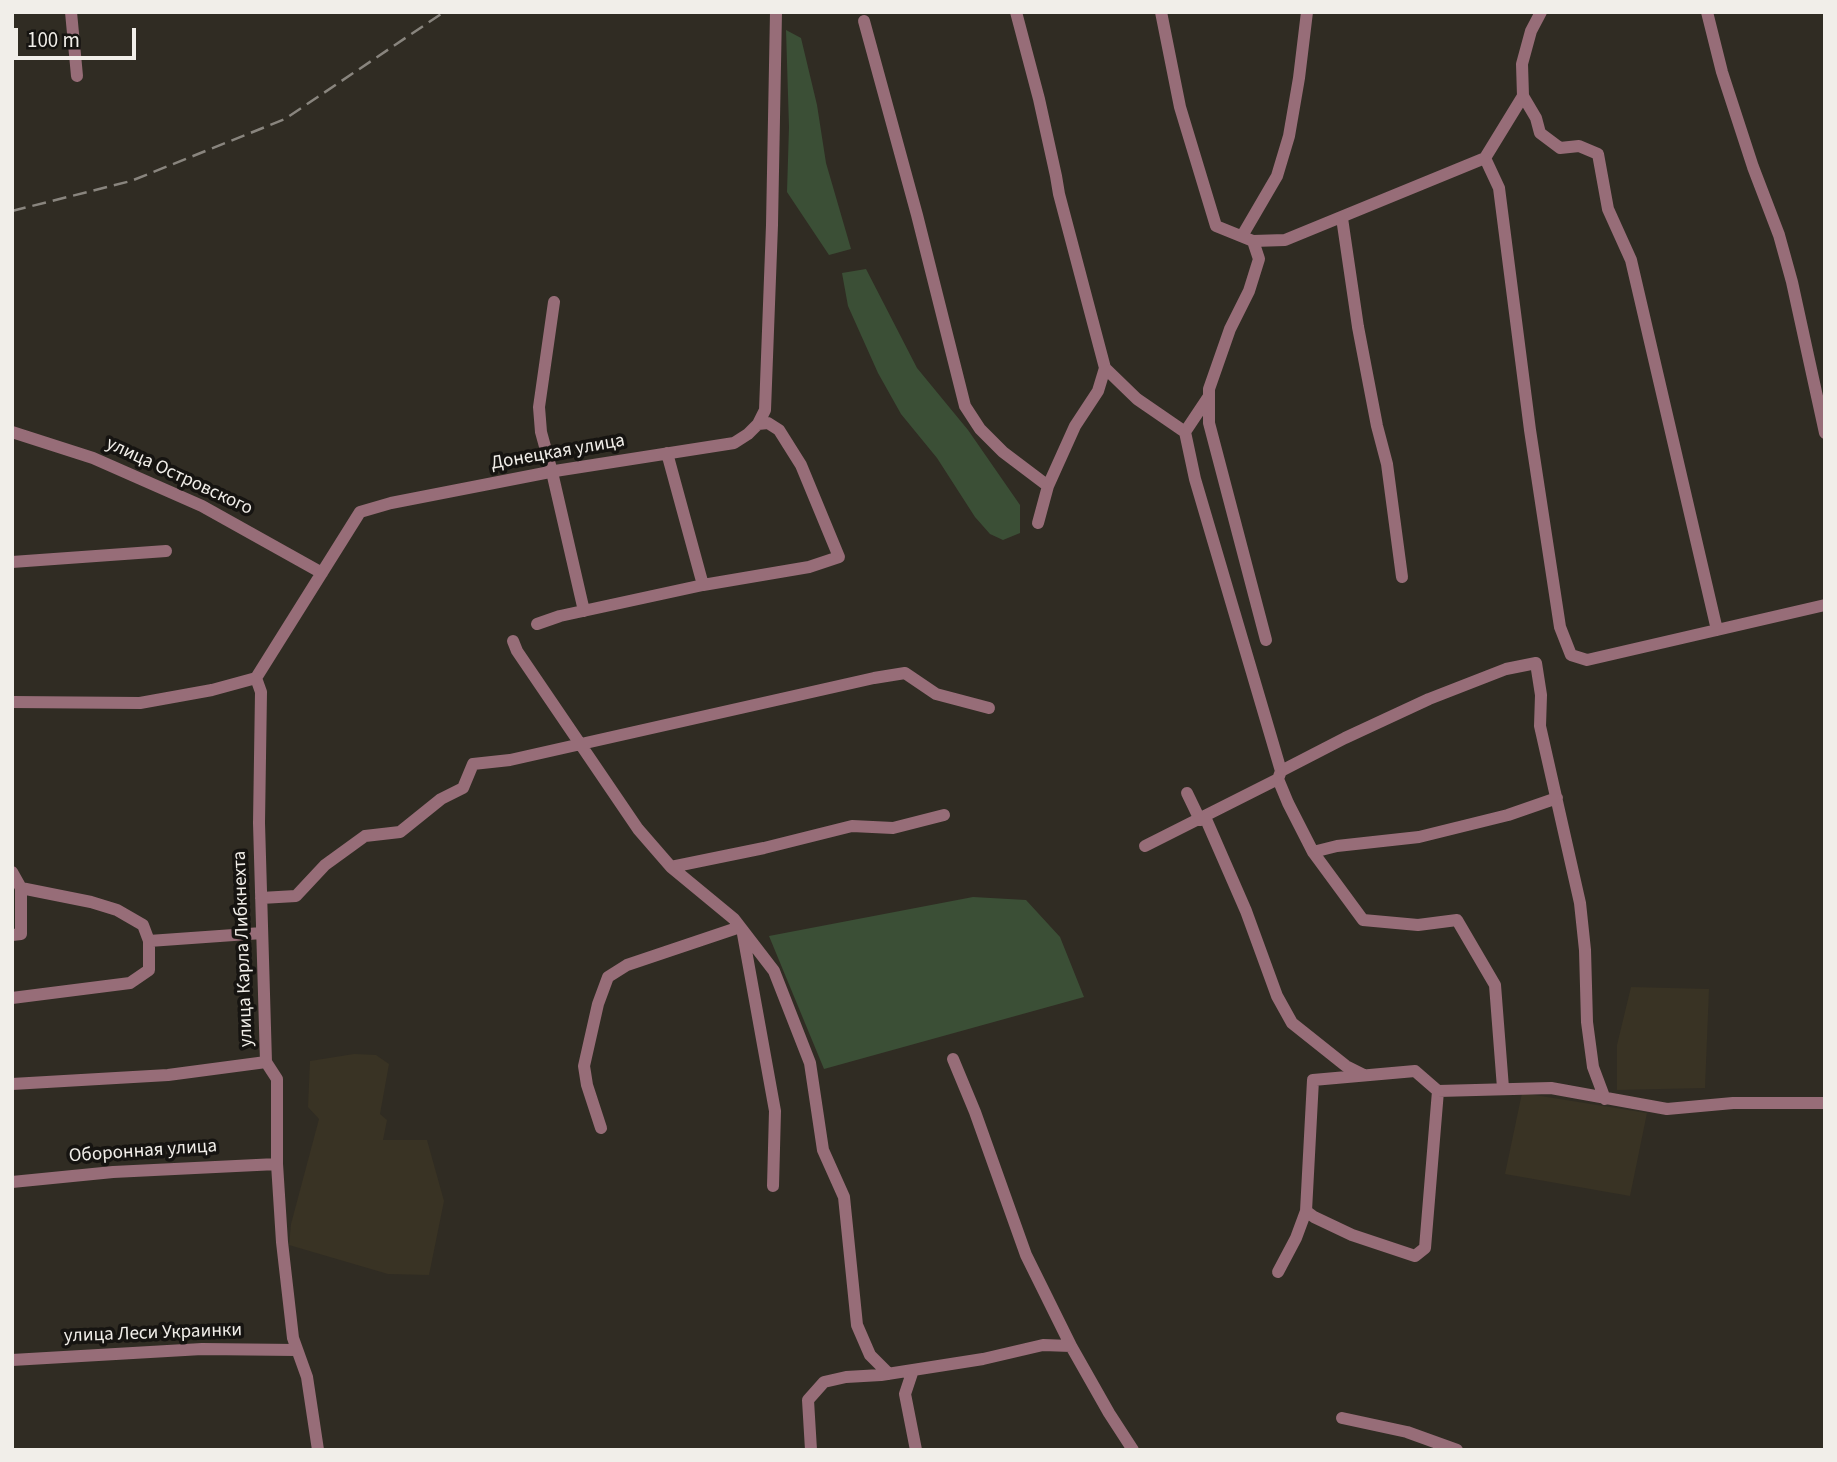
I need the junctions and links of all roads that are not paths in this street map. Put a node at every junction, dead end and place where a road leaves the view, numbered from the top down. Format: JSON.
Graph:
{"nodes":[{"id":1,"x":71,"y":12,"type":"edge"},
{"id":2,"x":776,"y":12,"type":"edge"},
{"id":3,"x":1016,"y":12,"type":"edge"},
{"id":4,"x":1161,"y":12,"type":"edge"},
{"id":5,"x":1307,"y":12,"type":"edge"},
{"id":6,"x":1541,"y":12,"type":"edge"},
{"id":7,"x":1707,"y":12,"type":"edge"},
{"id":8,"x":864,"y":21,"type":"dead end"},
{"id":9,"x":77,"y":76,"type":"dead end"},
{"id":10,"x":1523,"y":96,"type":"junction"},
{"id":11,"x":1485,"y":158,"type":"junction"},
{"id":12,"x":1342,"y":218,"type":"junction"},
{"id":13,"x":1248,"y":239,"type":"junction"},
{"id":14,"x":554,"y":302,"type":"dead end"},
{"id":15,"x":1105,"y":368,"type":"junction"},
{"id":16,"x":1209,"y":396,"type":"junction"},
{"id":17,"x":758,"y":424,"type":"junction"},
{"id":18,"x":12,"y":432,"type":"edge"},
{"id":19,"x":1185,"y":432,"type":"junction"},
{"id":20,"x":1825,"y":433,"type":"edge"},
{"id":21,"x":667,"y":453,"type":"junction"},
{"id":22,"x":552,"y":472,"type":"junction"},
{"id":23,"x":1048,"y":486,"type":"junction"},
{"id":24,"x":1038,"y":523,"type":"dead end"},
{"id":25,"x":166,"y":551,"type":"dead end"},
{"id":26,"x":12,"y":562,"type":"edge"},
{"id":27,"x":322,"y":573,"type":"junction"},
{"id":28,"x":1402,"y":577,"type":"dead end"},
{"id":29,"x":703,"y":585,"type":"junction"},
{"id":30,"x":1825,"y":605,"type":"edge"},
{"id":31,"x":584,"y":611,"type":"junction"},
{"id":32,"x":537,"y":624,"type":"dead end"},
{"id":33,"x":1717,"y":630,"type":"junction"},
{"id":34,"x":1266,"y":640,"type":"dead end"},
{"id":35,"x":513,"y":641,"type":"dead end"},
{"id":36,"x":256,"y":678,"type":"junction"},
{"id":37,"x":12,"y":702,"type":"edge"},
{"id":38,"x":989,"y":708,"type":"dead end"},
{"id":39,"x":581,"y":744,"type":"junction"},
{"id":40,"x":1280,"y":775,"type":"junction"},
{"id":41,"x":1187,"y":793,"type":"dead end"},
{"id":42,"x":1556,"y":798,"type":"junction"},
{"id":43,"x":944,"y":815,"type":"dead end"},
{"id":44,"x":1202,"y":818,"type":"junction"},
{"id":45,"x":1145,"y":846,"type":"dead end"},
{"id":46,"x":1312,"y":852,"type":"junction"},
{"id":47,"x":671,"y":867,"type":"junction"},
{"id":48,"x":12,"y":872,"type":"edge"},
{"id":49,"x":21,"y":888,"type":"junction"},
{"id":50,"x":261,"y":898,"type":"junction"},
{"id":51,"x":741,"y":929,"type":"junction"},
{"id":52,"x":262,"y":933,"type":"junction"},
{"id":53,"x":12,"y":935,"type":"edge"},
{"id":54,"x":149,"y":941,"type":"junction"},
{"id":55,"x":12,"y":998,"type":"edge"},
{"id":56,"x":953,"y":1059,"type":"dead end"},
{"id":57,"x":266,"y":1062,"type":"junction"},
{"id":58,"x":1364,"y":1075,"type":"junction"},
{"id":59,"x":12,"y":1084,"type":"edge"},
{"id":60,"x":1503,"y":1088,"type":"junction"},
{"id":61,"x":1438,"y":1091,"type":"junction"},
{"id":62,"x":1605,"y":1099,"type":"junction"},
{"id":63,"x":1825,"y":1104,"type":"edge"},
{"id":64,"x":601,"y":1128,"type":"dead end"},
{"id":65,"x":277,"y":1164,"type":"junction"},
{"id":66,"x":12,"y":1182,"type":"edge"},
{"id":67,"x":773,"y":1186,"type":"dead end"},
{"id":68,"x":1306,"y":1210,"type":"junction"},
{"id":69,"x":1278,"y":1272,"type":"dead end"},
{"id":70,"x":1071,"y":1346,"type":"junction"},
{"id":71,"x":296,"y":1350,"type":"junction"},
{"id":72,"x":12,"y":1360,"type":"edge"},
{"id":73,"x":913,"y":1370,"type":"junction"},
{"id":74,"x":889,"y":1374,"type":"junction"},
{"id":75,"x":1342,"y":1419,"type":"dead end"},
{"id":76,"x":318,"y":1450,"type":"edge"},
{"id":77,"x":811,"y":1450,"type":"edge"},
{"id":78,"x":916,"y":1450,"type":"edge"},
{"id":79,"x":1133,"y":1450,"type":"edge"},
{"id":80,"x":1457,"y":1450,"type":"edge"}],
"edges":[{"from":1,"to":9,"type":"street"},
{"from":2,"to":17,"type":"street"},
{"from":3,"to":15,"type":"street"},
{"from":4,"to":13,"type":"street"},
{"from":5,"to":13,"type":"street"},
{"from":6,"to":10,"type":"street"},
{"from":7,"to":20,"type":"street"},
{"from":8,"to":23,"type":"street"},
{"from":10,"to":11,"type":"street"},
{"from":10,"to":33,"type":"street"},
{"from":11,"to":12,"type":"street"},
{"from":11,"to":33,"type":"street"},
{"from":12,"to":13,"type":"street"},
{"from":12,"to":28,"type":"street"},
{"from":13,"to":16,"type":"street"},
{"from":14,"to":22,"type":"street"},
{"from":15,"to":19,"type":"street"},
{"from":15,"to":23,"type":"street"},
{"from":16,"to":19,"type":"street"},
{"from":16,"to":34,"type":"street"},
{"from":17,"to":21,"type":"street","name":"Донецкая улица"},
{"from":17,"to":29,"type":"street"},
{"from":18,"to":27,"type":"street","name":"улица Островского"},
{"from":19,"to":40,"type":"street"},
{"from":21,"to":22,"type":"street","name":"Донецкая улица"},
{"from":21,"to":29,"type":"street"},
{"from":22,"to":27,"type":"street","name":"Донецкая улица"},
{"from":22,"to":31,"type":"street"},
{"from":23,"to":24,"type":"street"},
{"from":25,"to":26,"type":"street"},
{"from":27,"to":36,"type":"street"},
{"from":29,"to":31,"type":"street"},
{"from":30,"to":33,"type":"street"},
{"from":31,"to":32,"type":"street"},
{"from":35,"to":39,"type":"street"},
{"from":36,"to":37,"type":"street"},
{"from":36,"to":50,"type":"street","name":"улица Карла Либкнехта"},
{"from":38,"to":39,"type":"street"},
{"from":39,"to":47,"type":"street"},
{"from":39,"to":50,"type":"street"},
{"from":40,"to":42,"type":"street"},
{"from":40,"to":44,"type":"street"},
{"from":40,"to":46,"type":"street"},
{"from":41,"to":44,"type":"street"},
{"from":42,"to":46,"type":"street"},
{"from":42,"to":62,"type":"street"},
{"from":43,"to":47,"type":"street"},
{"from":44,"to":45,"type":"street"},
{"from":44,"to":58,"type":"street"},
{"from":46,"to":60,"type":"street"},
{"from":47,"to":51,"type":"street"},
{"from":48,"to":49,"type":"street"},
{"from":49,"to":53,"type":"street"},
{"from":49,"to":54,"type":"street"},
{"from":50,"to":52,"type":"street","name":"улица Карла Либкнехта"},
{"from":51,"to":64,"type":"street"},
{"from":51,"to":67,"type":"street"},
{"from":51,"to":74,"type":"street"},
{"from":52,"to":54,"type":"street"},
{"from":52,"to":57,"type":"street","name":"улица Карла Либкнехта"},
{"from":54,"to":55,"type":"street"},
{"from":56,"to":70,"type":"street"},
{"from":57,"to":59,"type":"street"},
{"from":57,"to":65,"type":"street","name":"улица Карла Либкнехта"},
{"from":58,"to":61,"type":"street"},
{"from":58,"to":68,"type":"street"},
{"from":60,"to":61,"type":"street"},
{"from":60,"to":62,"type":"street"},
{"from":61,"to":68,"type":"street"},
{"from":62,"to":63,"type":"street"},
{"from":65,"to":66,"type":"street","name":"Оборонная улица"},
{"from":65,"to":71,"type":"street","name":"улица Карла Либкнехта"},
{"from":68,"to":69,"type":"street"},
{"from":70,"to":73,"type":"street"},
{"from":70,"to":79,"type":"street"},
{"from":71,"to":72,"type":"street","name":"улица Леси Украинки"},
{"from":71,"to":76,"type":"street","name":"улица Карла Либкнехта"},
{"from":73,"to":74,"type":"street"},
{"from":73,"to":78,"type":"street"},
{"from":74,"to":77,"type":"street"},
{"from":75,"to":80,"type":"street"}]}
